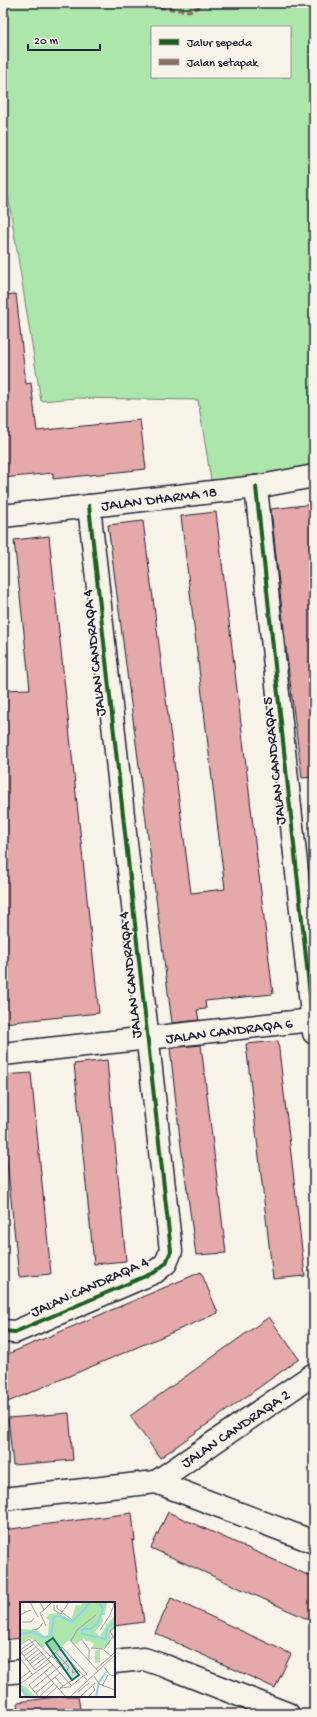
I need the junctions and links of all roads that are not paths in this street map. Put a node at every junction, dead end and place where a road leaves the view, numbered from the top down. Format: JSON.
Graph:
{"nodes":[{"id":1,"x":314,"y":476,"type":"edge"},
{"id":2,"x":256,"y":487,"type":"junction"},
{"id":3,"x":89,"y":506,"type":"junction"},
{"id":4,"x":3,"y":516,"type":"edge"},
{"id":5,"x":313,"y":1026,"type":"edge"},
{"id":6,"x":148,"y":1039,"type":"junction"},
{"id":7,"x":3,"y":1054,"type":"edge"},
{"id":8,"x":3,"y":1331,"type":"edge"},
{"id":9,"x":314,"y":1374,"type":"edge"},
{"id":10,"x":156,"y":1482,"type":"junction"},
{"id":11,"x":3,"y":1500,"type":"edge"},
{"id":12,"x":314,"y":1542,"type":"edge"},
{"id":13,"x":115,"y":1662,"type":"edge"},
{"id":14,"x":20,"y":1671,"type":"edge"},
{"id":15,"x":3,"y":1673,"type":"edge"},
{"id":16,"x":288,"y":1714,"type":"edge"}],
"edges":[{"from":1,"to":2,"type":"street","name":"JALAN DHARMA 18"},
{"from":2,"to":3,"type":"street","name":"JALAN DHARMA 18"},
{"from":2,"to":5,"type":"street","name":"JALAN CANDRAQA 5"},
{"from":3,"to":4,"type":"street","name":"JALAN DHARMA 18"},
{"from":3,"to":6,"type":"street","name":"JALAN CANDRAQA 4"},
{"from":5,"to":6,"type":"street","name":"JALAN CANDRAQA 6"},
{"from":6,"to":7,"type":"street","name":"JALAN CANDRAQA 6"},
{"from":6,"to":8,"type":"street","name":"JALAN CANDRAQA 4"},
{"from":9,"to":10,"type":"street","name":"JALAN CANDRAQA 2"},
{"from":10,"to":11,"type":"street","name":"JALAN CANDRAQA 2"},
{"from":10,"to":12,"type":"street","name":"JALAN CANDRAQA 2"},
{"from":13,"to":16,"type":"street"},
{"from":14,"to":15,"type":"street"}]}
